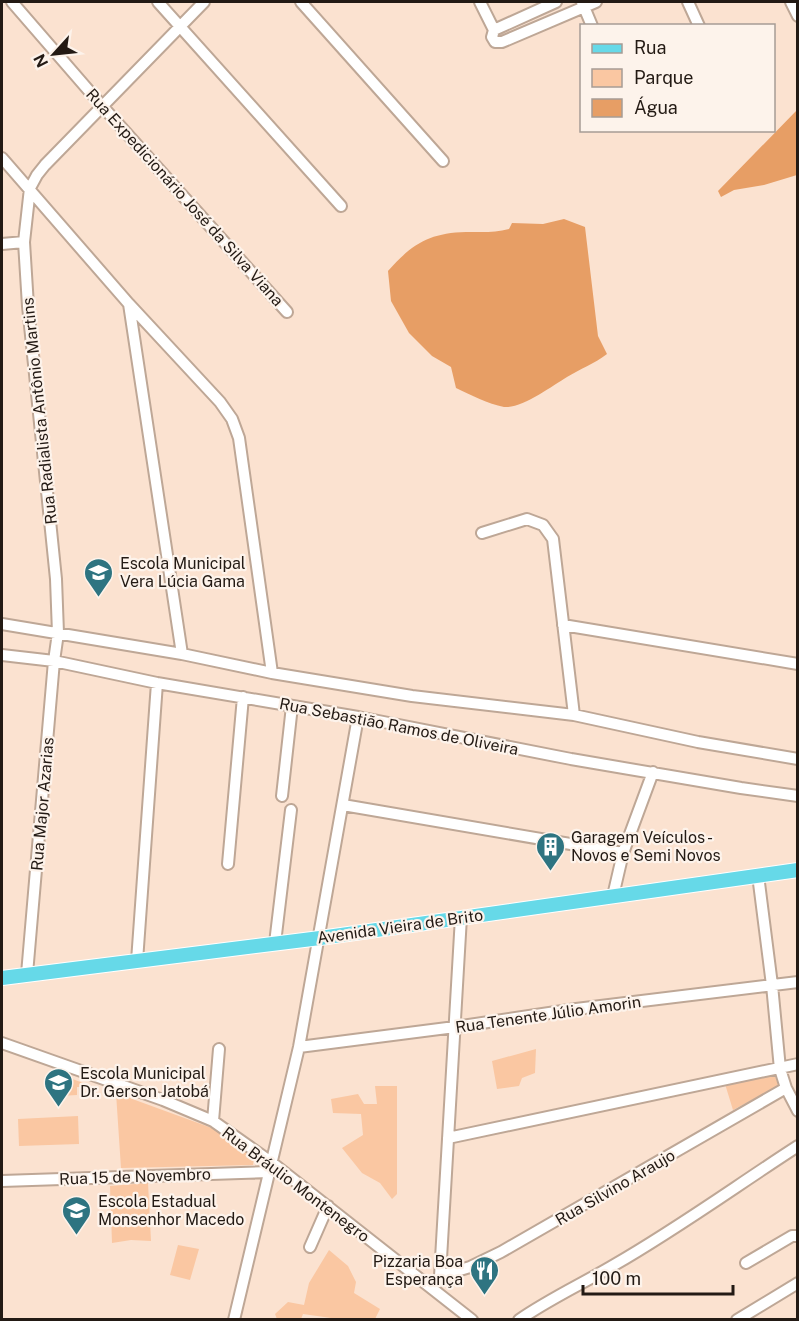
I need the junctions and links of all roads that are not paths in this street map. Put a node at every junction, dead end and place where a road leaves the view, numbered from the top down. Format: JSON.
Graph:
{"nodes":[{"id":1,"x":12,"y":2,"type":"edge"},
{"id":2,"x":158,"y":2,"type":"edge"},
{"id":3,"x":204,"y":2,"type":"edge"},
{"id":4,"x":301,"y":2,"type":"edge"},
{"id":5,"x":480,"y":2,"type":"edge"},
{"id":6,"x":556,"y":2,"type":"edge"},
{"id":7,"x":596,"y":2,"type":"edge"},
{"id":8,"x":688,"y":2,"type":"edge"},
{"id":9,"x":791,"y":2,"type":"edge"},
{"id":10,"x":583,"y":4,"type":"edge"},
{"id":11,"x":798,"y":15,"type":"edge"},
{"id":12,"x":591,"y":24,"type":"edge"},
{"id":13,"x":698,"y":24,"type":"edge"},
{"id":14,"x":179,"y":25,"type":"junction"},
{"id":15,"x":494,"y":30,"type":"junction"},
{"id":16,"x":103,"y":107,"type":"junction"},
{"id":17,"x":2,"y":158,"type":"edge"},
{"id":18,"x":443,"y":161,"type":"dead end"},
{"id":19,"x":30,"y":188,"type":"junction"},
{"id":20,"x":341,"y":206,"type":"dead end"},
{"id":21,"x":24,"y":242,"type":"junction"},
{"id":22,"x":2,"y":244,"type":"edge"},
{"id":23,"x":129,"y":304,"type":"junction"},
{"id":24,"x":287,"y":312,"type":"dead end"},
{"id":25,"x":482,"y":533,"type":"dead end"},
{"id":26,"x":2,"y":624,"type":"edge"},
{"id":27,"x":563,"y":625,"type":"junction"},
{"id":28,"x":58,"y":633,"type":"junction"},
{"id":29,"x":182,"y":654,"type":"junction"},
{"id":30,"x":2,"y":655,"type":"edge"},
{"id":31,"x":54,"y":660,"type":"junction"},
{"id":32,"x":798,"y":664,"type":"edge"},
{"id":33,"x":272,"y":673,"type":"junction"},
{"id":34,"x":157,"y":683,"type":"junction"},
{"id":35,"x":243,"y":697,"type":"junction"},
{"id":36,"x":292,"y":706,"type":"junction"},
{"id":37,"x":574,"y":715,"type":"junction"},
{"id":38,"x":358,"y":717,"type":"junction"},
{"id":39,"x":798,"y":759,"type":"edge"},
{"id":40,"x":653,"y":772,"type":"junction"},
{"id":41,"x":282,"y":796,"type":"dead end"},
{"id":42,"x":798,"y":796,"type":"edge"},
{"id":43,"x":343,"y":805,"type":"junction"},
{"id":44,"x":291,"y":810,"type":"dead end"},
{"id":45,"x":623,"y":853,"type":"junction"},
{"id":46,"x":228,"y":864,"type":"dead end"},
{"id":47,"x":798,"y":870,"type":"edge"},
{"id":48,"x":758,"y":875,"type":"junction"},
{"id":49,"x":613,"y":896,"type":"junction"},
{"id":50,"x":461,"y":917,"type":"junction"},
{"id":51,"x":320,"y":938,"type":"junction"},
{"id":52,"x":275,"y":943,"type":"junction"},
{"id":53,"x":137,"y":961,"type":"junction"},
{"id":54,"x":27,"y":975,"type":"junction"},
{"id":55,"x":2,"y":978,"type":"edge"},
{"id":56,"x":798,"y":982,"type":"edge"},
{"id":57,"x":772,"y":985,"type":"junction"},
{"id":58,"x":455,"y":1027,"type":"junction"},
{"id":59,"x":2,"y":1042,"type":"edge"},
{"id":60,"x":299,"y":1047,"type":"junction"},
{"id":61,"x":219,"y":1049,"type":"dead end"},
{"id":62,"x":798,"y":1064,"type":"edge"},
{"id":63,"x":780,"y":1069,"type":"junction"},
{"id":64,"x":786,"y":1088,"type":"junction"},
{"id":65,"x":798,"y":1111,"type":"edge"},
{"id":66,"x":213,"y":1121,"type":"junction"},
{"id":67,"x":448,"y":1138,"type":"junction"},
{"id":68,"x":798,"y":1146,"type":"edge"},
{"id":69,"x":270,"y":1167,"type":"junction"},
{"id":70,"x":2,"y":1180,"type":"edge"},
{"id":71,"x":328,"y":1206,"type":"junction"},
{"id":72,"x":796,"y":1236,"type":"edge"},
{"id":73,"x":310,"y":1246,"type":"dead end"},
{"id":74,"x":746,"y":1263,"type":"dead end"},
{"id":75,"x":440,"y":1276,"type":"junction"},
{"id":76,"x":798,"y":1283,"type":"edge"},
{"id":77,"x":435,"y":1291,"type":"junction"},
{"id":78,"x":234,"y":1320,"type":"edge"},
{"id":79,"x":472,"y":1320,"type":"edge"},
{"id":80,"x":519,"y":1320,"type":"edge"},
{"id":81,"x":737,"y":1320,"type":"edge"}],
"edges":[{"from":1,"to":16,"type":"street","name":"Rua Expedicionário José da Silva Viana"},
{"from":2,"to":14,"type":"street"},
{"from":3,"to":14,"type":"street"},
{"from":4,"to":18,"type":"street"},
{"from":5,"to":15,"type":"street"},
{"from":6,"to":15,"type":"street"},
{"from":7,"to":10,"type":"street"},
{"from":8,"to":13,"type":"street"},
{"from":9,"to":11,"type":"street"},
{"from":10,"to":12,"type":"street"},
{"from":10,"to":15,"type":"street"},
{"from":14,"to":16,"type":"street"},
{"from":14,"to":20,"type":"street"},
{"from":16,"to":19,"type":"street"},
{"from":16,"to":24,"type":"street","name":"Rua Expedicionário José da Silva Viana"},
{"from":17,"to":19,"type":"street"},
{"from":19,"to":21,"type":"street","name":"Rua Radialista Antônio Martins"},
{"from":19,"to":23,"type":"street"},
{"from":21,"to":22,"type":"street"},
{"from":21,"to":28,"type":"street","name":"Rua Radialista Antônio Martins"},
{"from":23,"to":29,"type":"street"},
{"from":23,"to":33,"type":"street"},
{"from":25,"to":27,"type":"street"},
{"from":26,"to":28,"type":"street","name":"Rua Sebastião Ramos de Oliveira"},
{"from":27,"to":32,"type":"street"},
{"from":27,"to":37,"type":"street"},
{"from":28,"to":29,"type":"street","name":"Rua Sebastião Ramos de Oliveira"},
{"from":28,"to":31,"type":"street","name":"Rua Major Azarias"},
{"from":29,"to":33,"type":"street","name":"Rua Sebastião Ramos de Oliveira"},
{"from":30,"to":31,"type":"street","name":"Rua Sebastião Ramos de Oliveira"},
{"from":31,"to":34,"type":"street","name":"Rua Sebastião Ramos de Oliveira"},
{"from":31,"to":54,"type":"street","name":"Rua Major Azarias"},
{"from":33,"to":37,"type":"street","name":"Rua Sebastião Ramos de Oliveira"},
{"from":34,"to":35,"type":"street","name":"Rua Sebastião Ramos de Oliveira"},
{"from":34,"to":53,"type":"street"},
{"from":35,"to":36,"type":"street","name":"Rua Sebastião Ramos de Oliveira"},
{"from":35,"to":46,"type":"street"},
{"from":36,"to":38,"type":"street","name":"Rua Sebastião Ramos de Oliveira"},
{"from":36,"to":41,"type":"street"},
{"from":37,"to":39,"type":"street","name":"Rua Sebastião Ramos de Oliveira"},
{"from":38,"to":40,"type":"street","name":"Rua Sebastião Ramos de Oliveira"},
{"from":38,"to":43,"type":"street"},
{"from":40,"to":42,"type":"street","name":"Rua Sebastião Ramos de Oliveira"},
{"from":40,"to":45,"type":"street"},
{"from":43,"to":45,"type":"street"},
{"from":43,"to":51,"type":"street"},
{"from":44,"to":52,"type":"street"},
{"from":45,"to":49,"type":"street"},
{"from":47,"to":48,"type":"main road","name":"Avenida Vieira de Brito"},
{"from":48,"to":49,"type":"main road","name":"Avenida Vieira de Brito"},
{"from":48,"to":57,"type":"street"},
{"from":49,"to":50,"type":"main road","name":"Avenida Vieira de Brito"},
{"from":50,"to":51,"type":"main road","name":"Avenida Vieira de Brito"},
{"from":50,"to":58,"type":"street"},
{"from":51,"to":52,"type":"main road","name":"Avenida Vieira de Brito"},
{"from":51,"to":60,"type":"street"},
{"from":52,"to":53,"type":"main road","name":"Avenida Vieira de Brito"},
{"from":53,"to":54,"type":"main road","name":"Avenida Vieira de Brito"},
{"from":54,"to":55,"type":"main road","name":"Avenida Vieira de Brito"},
{"from":56,"to":57,"type":"street","name":"Rua Tenente Júlio Amorin"},
{"from":57,"to":58,"type":"street","name":"Rua Tenente Júlio Amorin"},
{"from":57,"to":63,"type":"street"},
{"from":58,"to":60,"type":"street","name":"Rua Tenente Júlio Amorin"},
{"from":58,"to":67,"type":"street"},
{"from":59,"to":66,"type":"street","name":"Rua Bráulio Montenegro"},
{"from":60,"to":69,"type":"street"},
{"from":61,"to":66,"type":"street"},
{"from":62,"to":63,"type":"street"},
{"from":63,"to":64,"type":"street"},
{"from":63,"to":67,"type":"street"},
{"from":64,"to":65,"type":"street"},
{"from":64,"to":75,"type":"street","name":"Rua Silvino Araujo"},
{"from":66,"to":69,"type":"street","name":"Rua Bráulio Montenegro"},
{"from":67,"to":75,"type":"street"},
{"from":68,"to":80,"type":"street"},
{"from":69,"to":70,"type":"street","name":"Rua 15 de Novembro"},
{"from":69,"to":71,"type":"street","name":"Rua Bráulio Montenegro"},
{"from":69,"to":78,"type":"street"},
{"from":71,"to":73,"type":"street"},
{"from":71,"to":77,"type":"street","name":"Rua Bráulio Montenegro"},
{"from":72,"to":74,"type":"street"},
{"from":75,"to":77,"type":"street"},
{"from":76,"to":81,"type":"street"},
{"from":77,"to":79,"type":"street","name":"Rua Bráulio Montenegro"}]}
